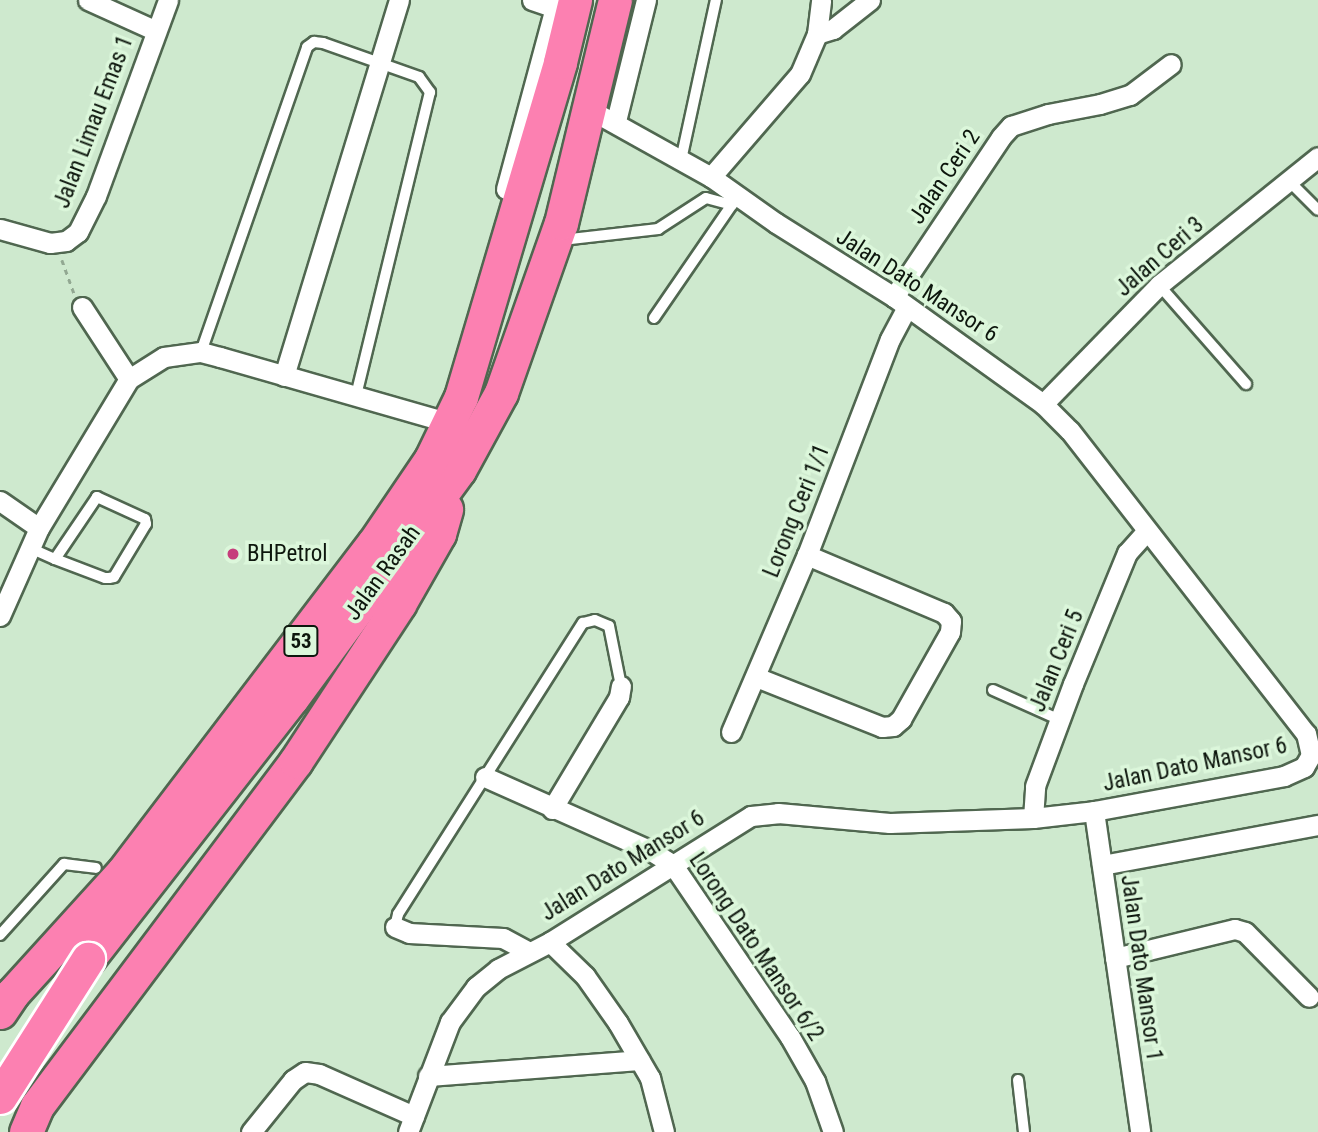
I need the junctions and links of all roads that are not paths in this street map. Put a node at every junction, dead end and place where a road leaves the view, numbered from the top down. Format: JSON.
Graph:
{"nodes":[{"id":1,"x":88,"y":0,"type":"edge"},
{"id":2,"x":168,"y":0,"type":"edge"},
{"id":3,"x":399,"y":0,"type":"edge"},
{"id":4,"x":532,"y":0,"type":"edge"},
{"id":5,"x":615,"y":0,"type":"edge"},
{"id":6,"x":646,"y":0,"type":"edge"},
{"id":7,"x":716,"y":0,"type":"edge"},
{"id":8,"x":821,"y":0,"type":"edge"},
{"id":9,"x":870,"y":0,"type":"edge"},
{"id":10,"x":562,"y":3,"type":"edge"},
{"id":11,"x":155,"y":30,"type":"junction"},
{"id":12,"x":817,"y":34,"type":"junction"},
{"id":13,"x":380,"y":61,"type":"junction"},
{"id":14,"x":1171,"y":64,"type":"dead end"},
{"id":15,"x":603,"y":115,"type":"junction"},
{"id":16,"x":1318,"y":157,"type":"edge"},
{"id":17,"x":681,"y":160,"type":"junction"},
{"id":18,"x":711,"y":177,"type":"junction"},
{"id":19,"x":1288,"y":180,"type":"junction"},
{"id":20,"x":735,"y":201,"type":"junction"},
{"id":21,"x":1318,"y":210,"type":"edge"},
{"id":22,"x":0,"y":229,"type":"edge"},
{"id":23,"x":554,"y":241,"type":"junction"},
{"id":24,"x":1159,"y":285,"type":"junction"},
{"id":25,"x":901,"y":302,"type":"junction"},
{"id":26,"x":82,"y":307,"type":"road end"},
{"id":27,"x":654,"y":317,"type":"dead end"},
{"id":28,"x":201,"y":352,"type":"junction"},
{"id":29,"x":284,"y":376,"type":"junction"},
{"id":30,"x":129,"y":379,"type":"junction"},
{"id":31,"x":1246,"y":384,"type":"dead end"},
{"id":32,"x":356,"y":396,"type":"junction"},
{"id":33,"x":1043,"y":404,"type":"junction"},
{"id":34,"x":448,"y":408,"type":"junction"},
{"id":35,"x":459,"y":470,"type":"junction"},
{"id":36,"x":0,"y":502,"type":"edge"},
{"id":37,"x":39,"y":528,"type":"junction"},
{"id":38,"x":1147,"y":531,"type":"junction"},
{"id":39,"x":30,"y":548,"type":"junction"},
{"id":40,"x":807,"y":555,"type":"junction"},
{"id":41,"x":55,"y":559,"type":"junction"},
{"id":42,"x":2,"y":607,"type":"edge"},
{"id":43,"x":756,"y":677,"type":"junction"},
{"id":44,"x":621,"y":686,"type":"joint"},
{"id":45,"x":993,"y":690,"type":"dead end"},
{"id":46,"x":1060,"y":720,"type":"junction"},
{"id":47,"x":731,"y":732,"type":"dead end"},
{"id":48,"x":1314,"y":743,"type":"edge"},
{"id":49,"x":485,"y":777,"type":"junction"},
{"id":50,"x":552,"y":809,"type":"junction"},
{"id":51,"x":1094,"y":811,"type":"junction"},
{"id":52,"x":1033,"y":818,"type":"junction"},
{"id":53,"x":1318,"y":825,"type":"edge"},
{"id":54,"x":673,"y":865,"type":"junction"},
{"id":55,"x":1102,"y":865,"type":"junction"},
{"id":56,"x":107,"y":872,"type":"junction"},
{"id":57,"x":396,"y":927,"type":"joint"},
{"id":58,"x":0,"y":935,"type":"edge"},
{"id":59,"x":550,"y":942,"type":"junction"},
{"id":60,"x":529,"y":952,"type":"junction"},
{"id":61,"x":1115,"y":958,"type":"junction"},
{"id":62,"x":88,"y":959,"type":"junction"},
{"id":63,"x":1309,"y":997,"type":"dead end"},
{"id":64,"x":3,"y":1001,"type":"edge"},
{"id":65,"x":0,"y":1058,"type":"edge"},
{"id":66,"x":639,"y":1060,"type":"junction"},
{"id":67,"x":0,"y":1067,"type":"edge"},
{"id":68,"x":428,"y":1076,"type":"junction"},
{"id":69,"x":1017,"y":1080,"type":"dead end"},
{"id":70,"x":0,"y":1097,"type":"edge"},
{"id":71,"x":32,"y":1119,"type":"edge"},
{"id":72,"x":411,"y":1124,"type":"edge"},
{"id":73,"x":251,"y":1132,"type":"edge"},
{"id":74,"x":664,"y":1132,"type":"edge"},
{"id":75,"x":833,"y":1132,"type":"edge"},
{"id":76,"x":1024,"y":1132,"type":"edge"},
{"id":77,"x":1140,"y":1132,"type":"edge"}],
"edges":[{"from":1,"to":11,"type":"street","name":"Jalan Limau Emas 1"},
{"from":2,"to":11,"type":"street","name":"Jalan Limau Emas 1"},
{"from":3,"to":13,"type":"street"},
{"from":4,"to":10,"type":"street"},
{"from":5,"to":15,"type":"highway","name":"Jalan Rasah","number":"53"},
{"from":6,"to":15,"type":"street"},
{"from":7,"to":17,"type":"lane"},
{"from":8,"to":12,"type":"street"},
{"from":9,"to":12,"type":"street"},
{"from":10,"to":34,"type":"highway","name":"Jalan Rasah","number":"53"},
{"from":11,"to":22,"type":"street","name":"Jalan Limau Emas 1"},
{"from":12,"to":18,"type":"street"},
{"from":13,"to":28,"type":"lane"},
{"from":13,"to":29,"type":"street"},
{"from":13,"to":32,"type":"lane"},
{"from":14,"to":25,"type":"street","name":"Jalan Ceri 2"},
{"from":15,"to":17,"type":"street","name":"Jalan Dato Mansor 6"},
{"from":15,"to":23,"type":"highway","name":"Jalan Rasah","number":"53"},
{"from":16,"to":19,"type":"street","name":"Jalan Ceri 3"},
{"from":17,"to":18,"type":"street","name":"Jalan Dato Mansor 6"},
{"from":18,"to":20,"type":"street","name":"Jalan Dato Mansor 6"},
{"from":19,"to":21,"type":"lane"},
{"from":19,"to":24,"type":"street","name":"Jalan Ceri 3"},
{"from":20,"to":23,"type":"lane"},
{"from":20,"to":25,"type":"street","name":"Jalan Dato Mansor 6"},
{"from":20,"to":27,"type":"lane"},
{"from":23,"to":35,"type":"highway","name":"Jalan Rasah","number":"53"},
{"from":24,"to":31,"type":"lane"},
{"from":24,"to":33,"type":"street","name":"Jalan Ceri 3"},
{"from":25,"to":33,"type":"street","name":"Jalan Dato Mansor 6"},
{"from":25,"to":40,"type":"street","name":"Lorong Ceri 1/1"},
{"from":26,"to":30,"type":"street"},
{"from":28,"to":29,"type":"street"},
{"from":28,"to":30,"type":"street"},
{"from":29,"to":32,"type":"street"},
{"from":30,"to":37,"type":"street"},
{"from":32,"to":34,"type":"street"},
{"from":33,"to":38,"type":"street","name":"Jalan Dato Mansor 6"},
{"from":34,"to":56,"type":"highway"},
{"from":34,"to":56,"type":"highway","name":"Jalan Rasah","number":"53"},
{"from":35,"to":56,"type":"highway","name":"Jalan Rasah","number":"53"},
{"from":35,"to":71,"type":"highway"},
{"from":36,"to":37,"type":"street"},
{"from":37,"to":39,"type":"street"},
{"from":38,"to":46,"type":"street","name":"Jalan Ceri 5"},
{"from":38,"to":48,"type":"street","name":"Jalan Dato Mansor 6"},
{"from":39,"to":41,"type":"lane"},
{"from":39,"to":42,"type":"street"},
{"from":40,"to":43,"type":"street","name":"Lorong Ceri 1/1"},
{"from":40,"to":43,"type":"street"},
{"from":41,"to":41,"type":"lane"},
{"from":43,"to":47,"type":"street","name":"Lorong Ceri 1/1"},
{"from":44,"to":49,"type":"lane"},
{"from":44,"to":50,"type":"street"},
{"from":45,"to":46,"type":"lane"},
{"from":46,"to":52,"type":"street","name":"Jalan Ceri 5"},
{"from":48,"to":51,"type":"street","name":"Jalan Dato Mansor 6"},
{"from":49,"to":50,"type":"street","name":"Lorong Dato Mansor 6/2"},
{"from":49,"to":57,"type":"lane"},
{"from":50,"to":54,"type":"street","name":"Lorong Dato Mansor 6/2"},
{"from":51,"to":52,"type":"street","name":"Jalan Dato Mansor 6"},
{"from":51,"to":55,"type":"street","name":"Jalan Dato Mansor 1"},
{"from":52,"to":54,"type":"street","name":"Jalan Dato Mansor 6"},
{"from":53,"to":55,"type":"street"},
{"from":54,"to":59,"type":"street","name":"Jalan Dato Mansor 6"},
{"from":54,"to":75,"type":"street","name":"Lorong Dato Mansor 6/2"},
{"from":55,"to":61,"type":"street","name":"Jalan Dato Mansor 1"},
{"from":56,"to":58,"type":"lane"},
{"from":56,"to":62,"type":"highway","name":"Jalan Rasah","number":"53"},
{"from":56,"to":64,"type":"highway","name":"Jalan Rasah","number":"53"},
{"from":57,"to":60,"type":"street"},
{"from":59,"to":60,"type":"street","name":"Jalan Dato Mansor 6"},
{"from":59,"to":66,"type":"street"},
{"from":60,"to":68,"type":"street","name":"Jalan Dato Mansor 6"},
{"from":61,"to":63,"type":"street"},
{"from":61,"to":77,"type":"street","name":"Jalan Dato Mansor 1"},
{"from":62,"to":67,"type":"highway","name":"Jalan Rasah","number":"53","bridge":true},
{"from":62,"to":70,"type":"highway","bridge":true},
{"from":65,"to":71,"type":"highway"},
{"from":66,"to":68,"type":"street"},
{"from":66,"to":74,"type":"street"},
{"from":68,"to":72,"type":"street","name":"Jalan Dato Mansor 6"},
{"from":69,"to":76,"type":"lane"},
{"from":72,"to":73,"type":"street"}]}
